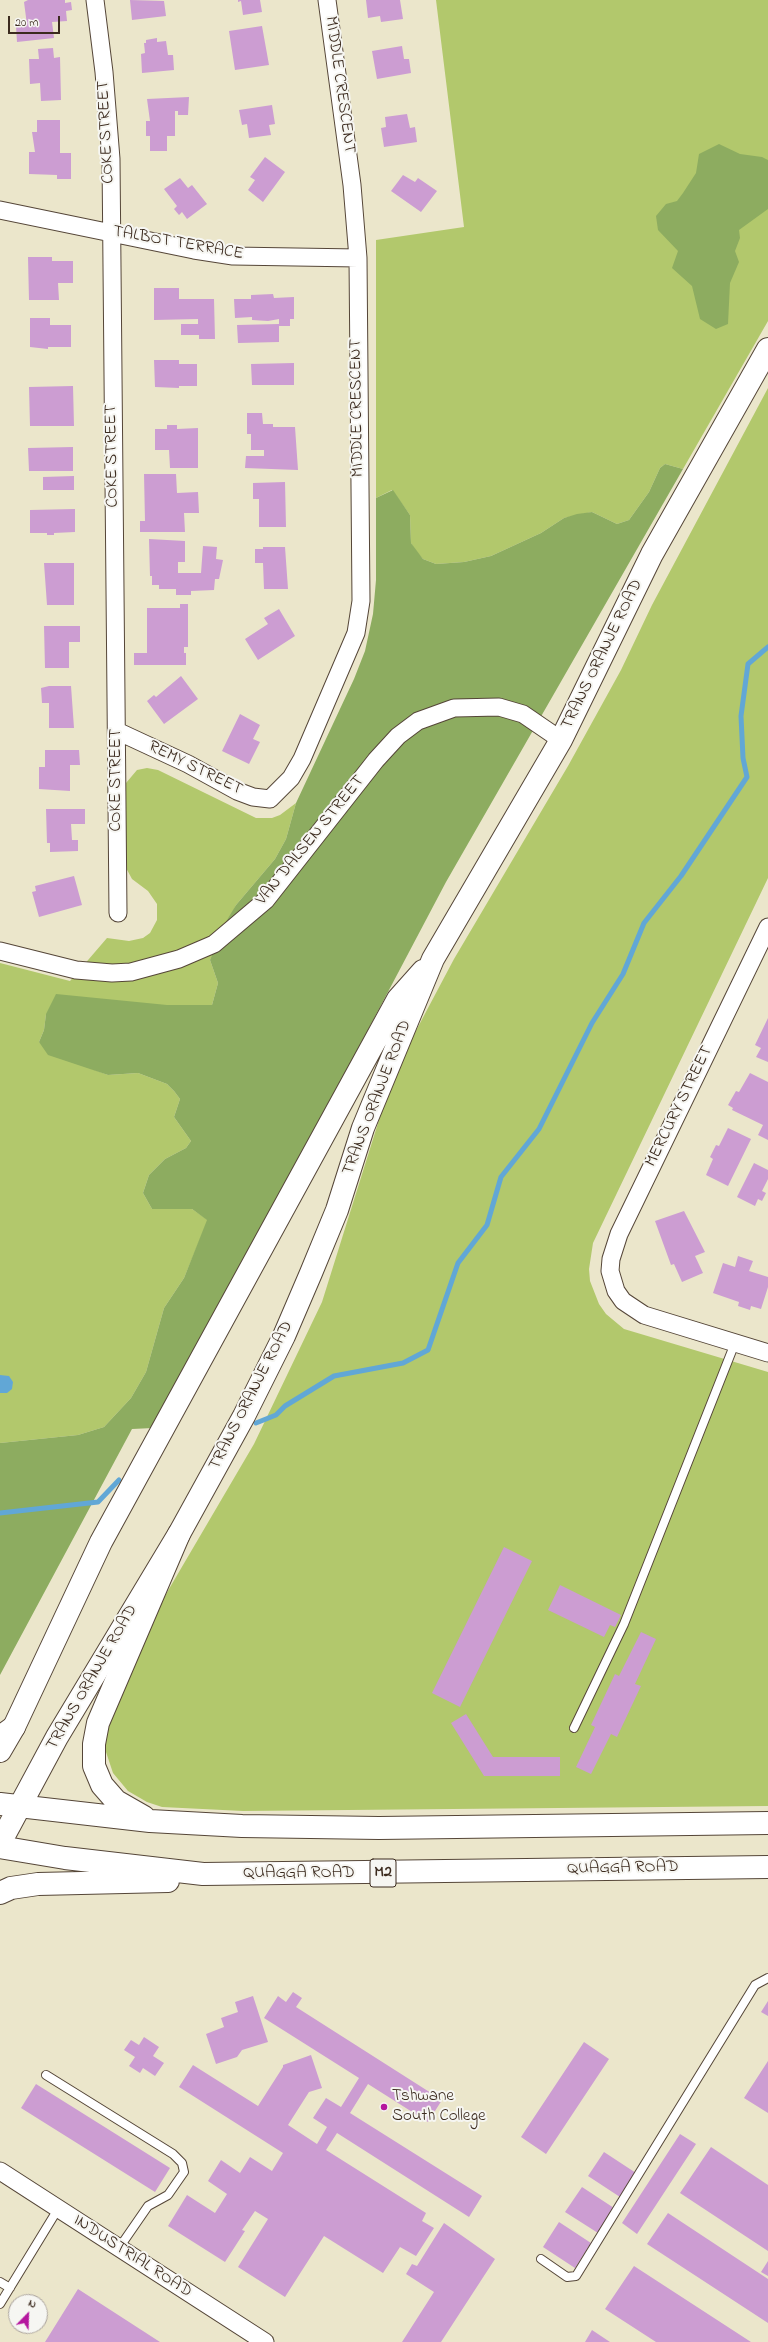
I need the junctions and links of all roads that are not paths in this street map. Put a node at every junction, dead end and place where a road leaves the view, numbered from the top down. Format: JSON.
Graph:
{"nodes":[{"id":1,"x":95,"y":0,"type":"edge"},
{"id":2,"x":327,"y":0,"type":"edge"},
{"id":3,"x":0,"y":210,"type":"edge"},
{"id":4,"x":110,"y":233,"type":"junction"},
{"id":5,"x":358,"y":258,"type":"junction"},
{"id":6,"x":768,"y":348,"type":"edge"},
{"id":7,"x":117,"y":731,"type":"junction"},
{"id":8,"x":561,"y":740,"type":"junction"},
{"id":9,"x":274,"y":797,"type":"joint"},
{"id":10,"x":118,"y":912,"type":"dead end"},
{"id":11,"x":768,"y":928,"type":"edge"},
{"id":12,"x":0,"y":951,"type":"edge"},
{"id":13,"x":433,"y":959,"type":"junction"},
{"id":14,"x":735,"y":1343,"type":"junction"},
{"id":15,"x":768,"y":1353,"type":"edge"},
{"id":16,"x":179,"y":1534,"type":"junction"},
{"id":17,"x":574,"y":1728,"type":"dead end"},
{"id":18,"x":7,"y":1732,"type":"edge"},
{"id":19,"x":0,"y":1751,"type":"edge"},
{"id":20,"x":10,"y":1806,"type":"edge"},
{"id":21,"x":150,"y":1821,"type":"junction"},
{"id":22,"x":768,"y":1823,"type":"edge"},
{"id":23,"x":0,"y":1843,"type":"edge"},
{"id":24,"x":0,"y":1847,"type":"edge"},
{"id":25,"x":768,"y":1867,"type":"edge"},
{"id":26,"x":203,"y":1874,"type":"junction"},
{"id":27,"x":0,"y":1893,"type":"edge"},
{"id":28,"x":768,"y":1978,"type":"edge"},
{"id":29,"x":46,"y":2075,"type":"dead end"},
{"id":30,"x":0,"y":2171,"type":"edge"},
{"id":31,"x":58,"y":2209,"type":"junction"},
{"id":32,"x":119,"y":2248,"type":"junction"},
{"id":33,"x":541,"y":2259,"type":"dead end"},
{"id":34,"x":0,"y":2282,"type":"edge"},
{"id":35,"x":10,"y":2288,"type":"junction"},
{"id":36,"x":0,"y":2304,"type":"edge"},
{"id":37,"x":265,"y":2342,"type":"edge"}],
"edges":[{"from":1,"to":4,"type":"street","name":"COKE STREET"},
{"from":2,"to":5,"type":"street","name":"MIDDLE CRESCENT"},
{"from":3,"to":4,"type":"street","name":"TALBOT TERRACE"},
{"from":4,"to":5,"type":"street","name":"TALBOT TERRACE"},
{"from":4,"to":7,"type":"street","name":"COKE STREET"},
{"from":5,"to":9,"type":"street","name":"MIDDLE CRESCENT"},
{"from":6,"to":8,"type":"main road","name":"TRANS ORANJE ROAD"},
{"from":7,"to":9,"type":"street","name":"REMY STREET"},
{"from":7,"to":10,"type":"street","name":"COKE STREET"},
{"from":8,"to":12,"type":"street","name":"VAN DALSEN STREET"},
{"from":8,"to":13,"type":"main road","name":"TRANS ORANJE ROAD"},
{"from":11,"to":14,"type":"street","name":"MERCURY STREET"},
{"from":13,"to":16,"type":"main road","name":"TRANS ORANJE ROAD"},
{"from":13,"to":18,"type":"main road","name":"TRANS ORANJE ROAD"},
{"from":14,"to":15,"type":"street"},
{"from":14,"to":17,"type":"lane"},
{"from":16,"to":20,"type":"main road","name":"TRANS ORANJE ROAD"},
{"from":16,"to":21,"type":"main road"},
{"from":18,"to":19,"type":"main road","name":"TRANS ORANJE ROAD"},
{"from":20,"to":21,"type":"main road"},
{"from":20,"to":23,"type":"main road","name":"TRANS ORANJE ROAD"},
{"from":21,"to":22,"type":"main road"},
{"from":24,"to":26,"type":"main road","name":"QUAGGA ROAD","number":"M2"},
{"from":25,"to":26,"type":"main road","name":"QUAGGA ROAD","number":"M2"},
{"from":26,"to":27,"type":"main road"},
{"from":28,"to":33,"type":"lane"},
{"from":29,"to":32,"type":"lane"},
{"from":30,"to":31,"type":"street","name":"INDUSTRIAL ROAD"},
{"from":31,"to":32,"type":"street","name":"INDUSTRIAL ROAD"},
{"from":31,"to":35,"type":"lane"},
{"from":32,"to":37,"type":"street","name":"INDUSTRIAL ROAD"},
{"from":34,"to":35,"type":"lane"},
{"from":35,"to":36,"type":"lane"}]}
